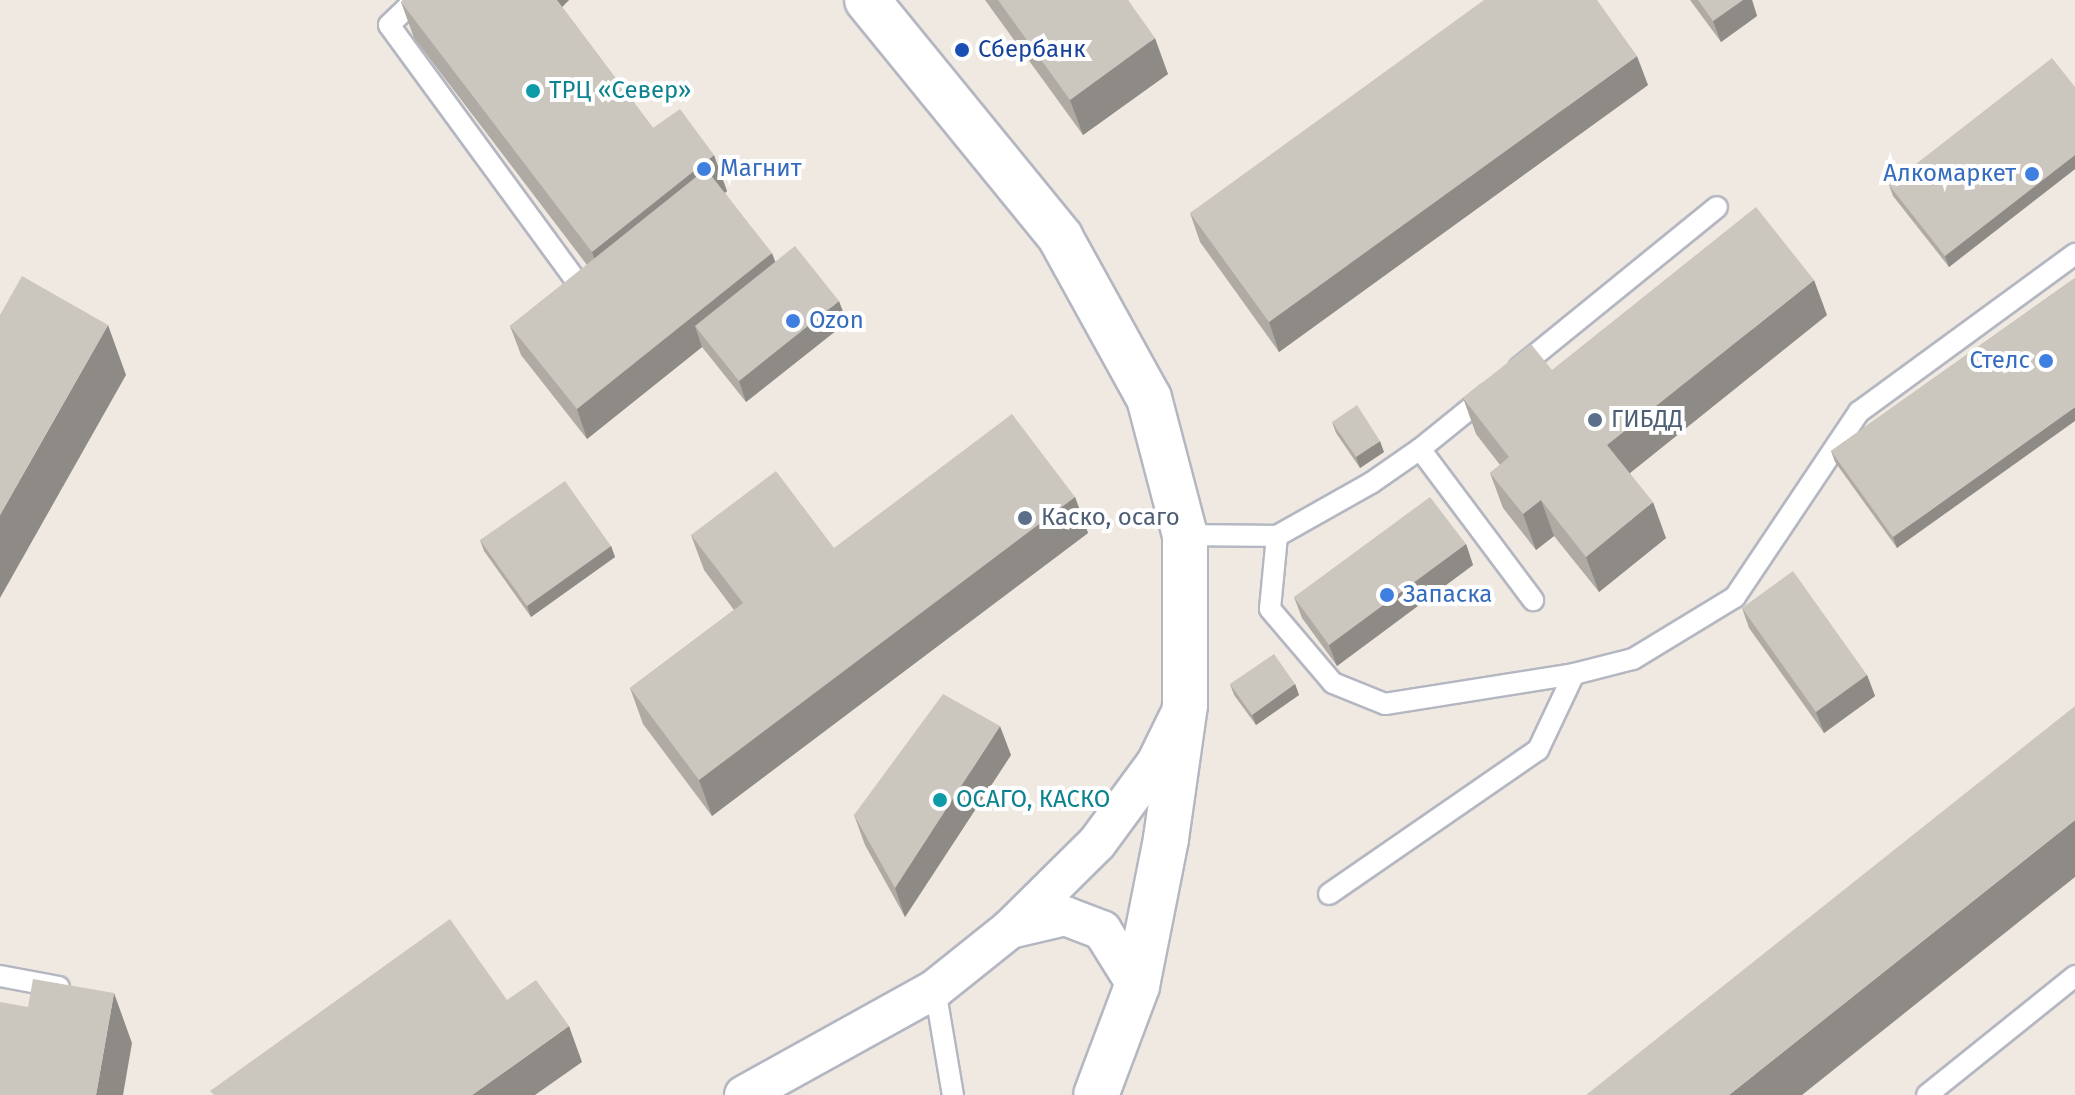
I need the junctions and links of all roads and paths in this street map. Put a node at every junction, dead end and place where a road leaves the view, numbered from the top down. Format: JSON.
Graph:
{"nodes":[{"id":1,"x":415,"y":0,"type":"edge"},
{"id":2,"x":867,"y":0,"type":"edge"},
{"id":3,"x":1717,"y":207,"type":"dead end"},
{"id":4,"x":2075,"y":254,"type":"edge"},
{"id":5,"x":579,"y":285,"type":"edge"},
{"id":6,"x":1420,"y":449,"type":"junction"},
{"id":7,"x":1185,"y":535,"type":"junction"},
{"id":8,"x":1277,"y":536,"type":"junction"},
{"id":9,"x":1533,"y":600,"type":"dead end"},
{"id":10,"x":1574,"y":674,"type":"junction"},
{"id":11,"x":1185,"y":705,"type":"junction"},
{"id":12,"x":1329,"y":894,"type":"dead end"},
{"id":13,"x":1010,"y":929,"type":"junction"},
{"id":14,"x":0,"y":976,"type":"edge"},
{"id":15,"x":2075,"y":976,"type":"edge"},
{"id":16,"x":1137,"y":986,"type":"junction"},
{"id":17,"x":935,"y":989,"type":"junction"},
{"id":18,"x":83,"y":991,"type":"edge"},
{"id":19,"x":744,"y":1095,"type":"edge"},
{"id":20,"x":953,"y":1095,"type":"edge"},
{"id":21,"x":1096,"y":1095,"type":"edge"},
{"id":22,"x":1927,"y":1095,"type":"edge"}],
"edges":[{"from":1,"to":5,"type":"lane"},
{"from":2,"to":7,"type":"street"},
{"from":3,"to":6,"type":"lane"},
{"from":4,"to":10,"type":"lane"},
{"from":6,"to":8,"type":"lane"},
{"from":6,"to":9,"type":"lane"},
{"from":7,"to":8,"type":"lane"},
{"from":7,"to":11,"type":"street"},
{"from":8,"to":10,"type":"lane"},
{"from":10,"to":12,"type":"lane"},
{"from":11,"to":13,"type":"street"},
{"from":11,"to":16,"type":"street"},
{"from":13,"to":16,"type":"street"},
{"from":13,"to":17,"type":"street"},
{"from":14,"to":18,"type":"lane"},
{"from":15,"to":22,"type":"lane"},
{"from":16,"to":21,"type":"street"},
{"from":17,"to":19,"type":"street"},
{"from":17,"to":20,"type":"lane"}]}
